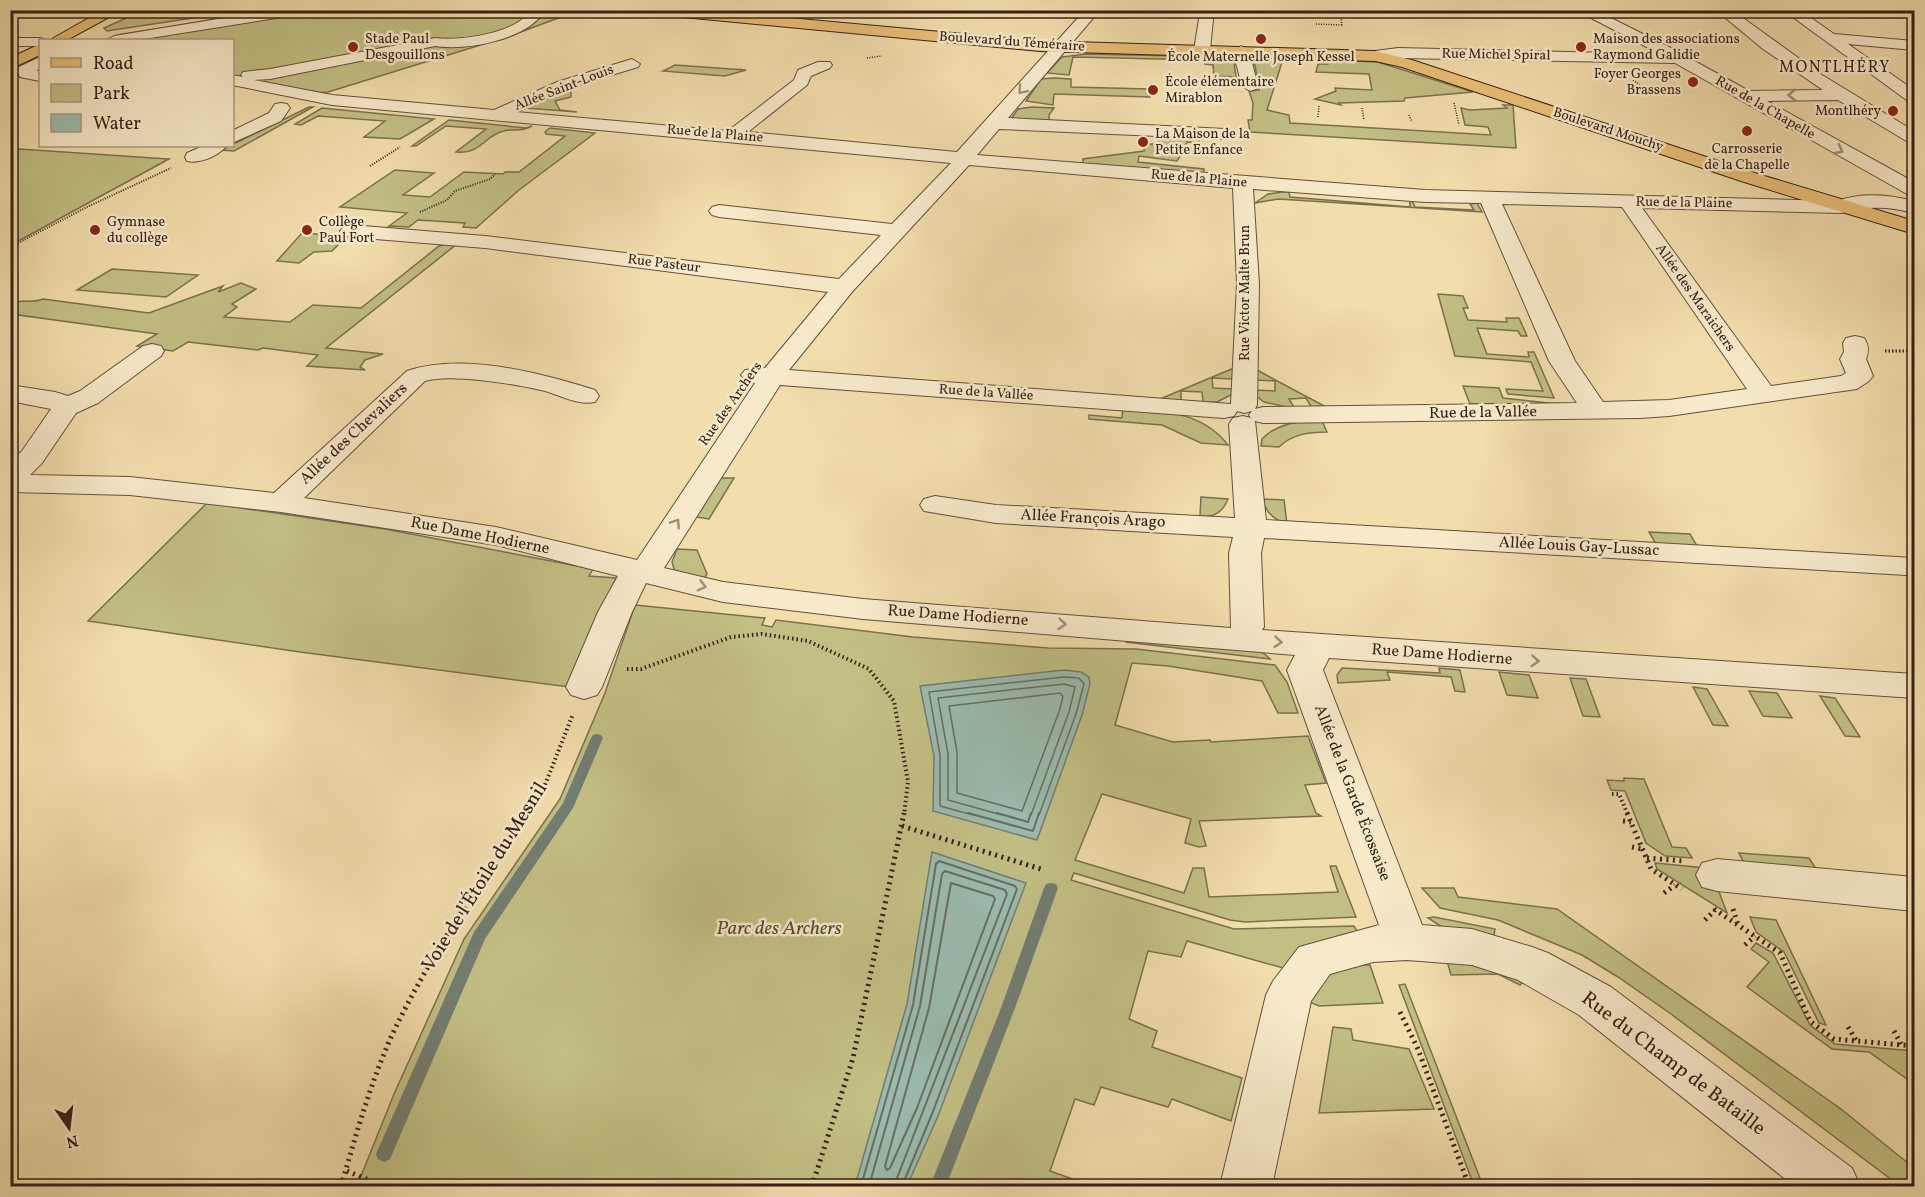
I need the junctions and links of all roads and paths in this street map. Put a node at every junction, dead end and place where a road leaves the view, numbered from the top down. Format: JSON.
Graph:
{"nodes":[{"id":1,"x":105,"y":10,"type":"edge"},
{"id":2,"x":115,"y":10,"type":"edge"},
{"id":3,"x":255,"y":10,"type":"edge"},
{"id":4,"x":301,"y":10,"type":"edge"},
{"id":5,"x":538,"y":10,"type":"edge"},
{"id":6,"x":651,"y":10,"type":"edge"},
{"id":7,"x":1093,"y":10,"type":"edge"},
{"id":8,"x":1361,"y":10,"type":"edge"},
{"id":9,"x":1514,"y":10,"type":"edge"},
{"id":10,"x":1541,"y":10,"type":"edge"},
{"id":11,"x":1583,"y":10,"type":"edge"},
{"id":12,"x":1555,"y":11,"type":"edge"},
{"id":13,"x":1340,"y":12,"type":"dead end"},
{"id":14,"x":1392,"y":12,"type":"edge"},
{"id":15,"x":1502,"y":14,"type":"dead end"},
{"id":16,"x":1727,"y":14,"type":"edge"},
{"id":17,"x":1784,"y":15,"type":"edge"},
{"id":18,"x":1461,"y":16,"type":"dead end"},
{"id":19,"x":1394,"y":17,"type":"dead end"},
{"id":20,"x":1757,"y":18,"type":"dead end"},
{"id":21,"x":1206,"y":19,"type":"dead end"},
{"id":22,"x":1463,"y":20,"type":"dead end"},
{"id":23,"x":1316,"y":24,"type":"dead end"},
{"id":24,"x":1829,"y":38,"type":"junction"},
{"id":25,"x":55,"y":39,"type":"edge"},
{"id":26,"x":59,"y":39,"type":"edge"},
{"id":27,"x":106,"y":39,"type":"edge"},
{"id":28,"x":10,"y":42,"type":"edge"},
{"id":29,"x":1914,"y":45,"type":"edge"},
{"id":30,"x":1061,"y":46,"type":"junction"},
{"id":31,"x":39,"y":48,"type":"edge"},
{"id":32,"x":39,"y":48,"type":"edge"},
{"id":33,"x":39,"y":48,"type":"edge"},
{"id":34,"x":39,"y":49,"type":"edge"},
{"id":35,"x":1202,"y":50,"type":"junction"},
{"id":36,"x":10,"y":51,"type":"edge"},
{"id":37,"x":1242,"y":51,"type":"junction"},
{"id":38,"x":1422,"y":55,"type":"junction"},
{"id":39,"x":1375,"y":56,"type":"junction"},
{"id":40,"x":1679,"y":59,"type":"junction"},
{"id":41,"x":1395,"y":60,"type":"junction"},
{"id":42,"x":10,"y":62,"type":"edge"},
{"id":43,"x":632,"y":63,"type":"dead end"},
{"id":44,"x":824,"y":65,"type":"dead end"},
{"id":45,"x":1797,"y":66,"type":"junction"},
{"id":46,"x":1824,"y":67,"type":"dead end"},
{"id":47,"x":1843,"y":68,"type":"dead end"},
{"id":48,"x":1871,"y":69,"type":"junction"},
{"id":49,"x":1906,"y":70,"type":"dead end"},
{"id":50,"x":234,"y":72,"type":"edge"},
{"id":51,"x":1435,"y":73,"type":"junction"},
{"id":52,"x":39,"y":76,"type":"edge"},
{"id":53,"x":234,"y":80,"type":"edge"},
{"id":54,"x":1634,"y":82,"type":"dead end"},
{"id":55,"x":259,"y":86,"type":"junction"},
{"id":56,"x":1250,"y":86,"type":"dead end"},
{"id":57,"x":1640,"y":86,"type":"dead end"},
{"id":58,"x":234,"y":92,"type":"edge"},
{"id":59,"x":1710,"y":93,"type":"dead end"},
{"id":60,"x":1840,"y":95,"type":"junction"},
{"id":61,"x":1912,"y":95,"type":"edge"},
{"id":62,"x":1744,"y":96,"type":"junction"},
{"id":63,"x":285,"y":100,"type":"junction"},
{"id":64,"x":1454,"y":103,"type":"dead end"},
{"id":65,"x":251,"y":105,"type":"dead end"},
{"id":66,"x":1319,"y":106,"type":"dead end"},
{"id":67,"x":1362,"y":108,"type":"dead end"},
{"id":68,"x":503,"y":111,"type":"junction"},
{"id":69,"x":1409,"y":115,"type":"dead end"},
{"id":70,"x":1318,"y":117,"type":"dead end"},
{"id":71,"x":1364,"y":120,"type":"dead end"},
{"id":72,"x":1412,"y":122,"type":"dead end"},
{"id":73,"x":993,"y":123,"type":"junction"},
{"id":74,"x":1459,"y":125,"type":"dead end"},
{"id":75,"x":1224,"y":134,"type":"dead end"},
{"id":76,"x":732,"y":136,"type":"junction"},
{"id":77,"x":234,"y":137,"type":"edge"},
{"id":78,"x":1914,"y":138,"type":"edge"},
{"id":79,"x":215,"y":147,"type":"edge"},
{"id":80,"x":400,"y":147,"type":"dead end"},
{"id":81,"x":194,"y":157,"type":"joint"},
{"id":82,"x":961,"y":158,"type":"junction"},
{"id":83,"x":370,"y":166,"type":"dead end"},
{"id":84,"x":495,"y":174,"type":"dead end"},
{"id":85,"x":1243,"y":182,"type":"junction"},
{"id":86,"x":1914,"y":190,"type":"edge"},
{"id":87,"x":1489,"y":198,"type":"junction"},
{"id":88,"x":1628,"y":202,"type":"junction"},
{"id":89,"x":1841,"y":207,"type":"junction"},
{"id":90,"x":1914,"y":209,"type":"edge"},
{"id":91,"x":718,"y":211,"type":"dead end"},
{"id":92,"x":418,"y":213,"type":"dead end"},
{"id":93,"x":1914,"y":228,"type":"edge"},
{"id":94,"x":890,"y":230,"type":"junction"},
{"id":95,"x":351,"y":231,"type":"dead end"},
{"id":96,"x":18,"y":243,"type":"dead end"},
{"id":97,"x":838,"y":286,"type":"junction"},
{"id":98,"x":1855,"y":344,"type":"dead end"},
{"id":99,"x":152,"y":351,"type":"dead end"},
{"id":100,"x":405,"y":362,"type":"dead end"},
{"id":101,"x":431,"y":371,"type":"junction"},
{"id":102,"x":760,"y":375,"type":"junction"},
{"id":103,"x":10,"y":393,"type":"edge"},
{"id":104,"x":1763,"y":393,"type":"junction"},
{"id":105,"x":586,"y":396,"type":"dead end"},
{"id":106,"x":66,"y":407,"type":"junction"},
{"id":107,"x":1595,"y":410,"type":"junction"},
{"id":108,"x":1243,"y":413,"type":"junction"},
{"id":109,"x":10,"y":478,"type":"edge"},
{"id":110,"x":10,"y":483,"type":"edge"},
{"id":111,"x":281,"y":503,"type":"junction"},
{"id":112,"x":935,"y":505,"type":"dead end"},
{"id":113,"x":1251,"y":527,"type":"junction"},
{"id":114,"x":1906,"y":565,"type":"dead end"},
{"id":115,"x":634,"y":570,"type":"junction"},
{"id":116,"x":1247,"y":627,"type":"dead end"},
{"id":117,"x":1317,"y":646,"type":"junction"},
{"id":118,"x":589,"y":676,"type":"junction"},
{"id":119,"x":1914,"y":686,"type":"edge"},
{"id":120,"x":1612,"y":794,"type":"dead end"},
{"id":121,"x":1623,"y":821,"type":"dead end"},
{"id":122,"x":1631,"y":822,"type":"junction"},
{"id":123,"x":902,"y":826,"type":"junction"},
{"id":124,"x":1632,"y":847,"type":"dead end"},
{"id":125,"x":1643,"y":849,"type":"junction"},
{"id":126,"x":1044,"y":870,"type":"dead end"},
{"id":127,"x":1675,"y":885,"type":"junction"},
{"id":128,"x":1664,"y":893,"type":"dead end"},
{"id":129,"x":1914,"y":894,"type":"edge"},
{"id":130,"x":1706,"y":895,"type":"junction"},
{"id":131,"x":1705,"y":920,"type":"dead end"},
{"id":132,"x":1755,"y":936,"type":"junction"},
{"id":133,"x":1407,"y":942,"type":"junction"},
{"id":134,"x":1745,"y":945,"type":"dead end"},
{"id":135,"x":1400,"y":1012,"type":"dead end"},
{"id":136,"x":1848,"y":1027,"type":"dead end"},
{"id":137,"x":1894,"y":1031,"type":"dead end"},
{"id":138,"x":1856,"y":1041,"type":"junction"},
{"id":139,"x":1902,"y":1044,"type":"junction"},
{"id":140,"x":1914,"y":1046,"type":"edge"},
{"id":141,"x":347,"y":1171,"type":"junction"},
{"id":142,"x":341,"y":1186,"type":"edge"},
{"id":143,"x":383,"y":1186,"type":"edge"},
{"id":144,"x":812,"y":1186,"type":"edge"},
{"id":145,"x":1246,"y":1186,"type":"edge"},
{"id":146,"x":1469,"y":1186,"type":"edge"},
{"id":147,"x":1834,"y":1186,"type":"edge"}],
"edges":[{"from":1,"to":25,"type":"main road"},
{"from":2,"to":26,"type":"main road"},
{"from":3,"to":27,"type":"street"},
{"from":4,"to":27,"type":"street"},
{"from":5,"to":50,"type":"street"},
{"from":6,"to":30,"type":"main road","name":"Boulevard du Téméraire"},
{"from":7,"to":30,"type":"street","name":"Rue des Archers"},
{"from":8,"to":14,"type":"path"},
{"from":9,"to":15,"type":"path"},
{"from":10,"to":12,"type":"path"},
{"from":11,"to":40,"type":"street","name":"Rue de la Chapelle"},
{"from":13,"to":23,"type":"path"},
{"from":14,"to":19,"type":"path"},
{"from":16,"to":20,"type":"street"},
{"from":16,"to":45,"type":"street"},
{"from":17,"to":24,"type":"street"},
{"from":18,"to":22,"type":"path"},
{"from":21,"to":35,"type":"street"},
{"from":24,"to":29,"type":"street"},
{"from":24,"to":48,"type":"street"},
{"from":28,"to":31,"type":"street"},
{"from":30,"to":35,"type":"main road","name":"Boulevard du Téméraire"},
{"from":30,"to":73,"type":"street","name":"Rue des Archers","one_way":true},
{"from":32,"to":36,"type":"street"},
{"from":33,"to":42,"type":"main road"},
{"from":34,"to":52,"type":"street"},
{"from":35,"to":37,"type":"main road","name":"Boulevard du Téméraire"},
{"from":37,"to":39,"type":"main road","name":"Boulevard du Téméraire"},
{"from":37,"to":56,"type":"street"},
{"from":38,"to":39,"type":"street"},
{"from":38,"to":40,"type":"street","name":"Rue Michel Spiral"},
{"from":38,"to":41,"type":"street"},
{"from":38,"to":51,"type":"street"},
{"from":39,"to":41,"type":"main road","name":"Boulevard Mouchy"},
{"from":40,"to":62,"type":"street","name":"Rue de la Chapelle"},
{"from":41,"to":51,"type":"main road","name":"Boulevard Mouchy"},
{"from":43,"to":68,"type":"street","name":"Allée Saint-Louis"},
{"from":44,"to":76,"type":"street"},
{"from":45,"to":46,"type":"street"},
{"from":45,"to":60,"type":"street"},
{"from":47,"to":48,"type":"street"},
{"from":48,"to":49,"type":"street"},
{"from":48,"to":61,"type":"street"},
{"from":51,"to":89,"type":"main road","name":"Boulevard Mouchy"},
{"from":53,"to":55,"type":"street"},
{"from":54,"to":57,"type":"path"},
{"from":55,"to":58,"type":"street"},
{"from":55,"to":63,"type":"street"},
{"from":59,"to":62,"type":"street"},
{"from":60,"to":62,"type":"street","one_way":true},
{"from":60,"to":78,"type":"street"},
{"from":62,"to":86,"type":"street","name":"Rue de la Chapelle","one_way":true},
{"from":63,"to":65,"type":"street","name":"Rue de la Plaine"},
{"from":63,"to":68,"type":"street","name":"Rue de la Plaine"},
{"from":63,"to":77,"type":"street"},
{"from":64,"to":74,"type":"path"},
{"from":66,"to":70,"type":"path"},
{"from":67,"to":71,"type":"path"},
{"from":68,"to":76,"type":"street","name":"Rue de la Plaine"},
{"from":69,"to":72,"type":"path"},
{"from":73,"to":75,"type":"street"},
{"from":73,"to":82,"type":"street","name":"Rue des Archers"},
{"from":76,"to":82,"type":"street","name":"Rue de la Plaine"},
{"from":79,"to":81,"type":"street"},
{"from":80,"to":83,"type":"path"},
{"from":81,"to":96,"type":"path"},
{"from":82,"to":85,"type":"street","name":"Rue de la Plaine"},
{"from":82,"to":94,"type":"street","name":"Rue des Archers"},
{"from":84,"to":92,"type":"path"},
{"from":85,"to":87,"type":"street","name":"Rue de la Plaine"},
{"from":85,"to":108,"type":"street","name":"Rue Victor Malte Brun"},
{"from":87,"to":88,"type":"street","name":"Rue de la Plaine"},
{"from":87,"to":107,"type":"street"},
{"from":88,"to":89,"type":"street","name":"Rue de la Plaine"},
{"from":88,"to":104,"type":"street","name":"Allée des Maraichers"},
{"from":89,"to":90,"type":"main road","name":"Boulevard Mouchy"},
{"from":89,"to":93,"type":"main road","name":"Boulevard Mouchy"},
{"from":91,"to":94,"type":"street"},
{"from":94,"to":97,"type":"street","name":"Rue des Archers"},
{"from":95,"to":97,"type":"street","name":"Rue Pasteur"},
{"from":97,"to":102,"type":"street","name":"Rue des Archers"},
{"from":98,"to":104,"type":"street","name":"Rue de la Vallée"},
{"from":99,"to":106,"type":"street"},
{"from":100,"to":101,"type":"street","name":"Allée des Chevaliers"},
{"from":101,"to":105,"type":"street","name":"Allée des Chevaliers"},
{"from":101,"to":111,"type":"street","name":"Allée des Chevaliers"},
{"from":102,"to":108,"type":"street","name":"Rue de la Vallée"},
{"from":102,"to":115,"type":"street","name":"Rue des Archers"},
{"from":103,"to":106,"type":"street"},
{"from":104,"to":107,"type":"street","name":"Rue de la Vallée"},
{"from":106,"to":109,"type":"street"},
{"from":107,"to":108,"type":"street","name":"Rue de la Vallée"},
{"from":108,"to":113,"type":"street","name":"Rue Victor Malte Brun"},
{"from":110,"to":111,"type":"street","name":"Rue Dame Hodierne"},
{"from":111,"to":115,"type":"street","name":"Rue Dame Hodierne"},
{"from":112,"to":113,"type":"street","name":"Allée François Arago"},
{"from":113,"to":114,"type":"street","name":"Allée Louis Gay-Lussac"},
{"from":113,"to":116,"type":"street","name":"Rue Victor Malte Brun"},
{"from":115,"to":117,"type":"street","name":"Rue Dame Hodierne","one_way":true},
{"from":115,"to":118,"type":"street"},
{"from":117,"to":119,"type":"street","name":"Rue Dame Hodierne","one_way":true},
{"from":117,"to":133,"type":"street","name":"Allée de la Garde Écossaise"},
{"from":118,"to":123,"type":"path"},
{"from":118,"to":141,"type":"path","name":"Voie de l'Étoile du Mesnil"},
{"from":120,"to":122,"type":"path"},
{"from":121,"to":122,"type":"path"},
{"from":122,"to":125,"type":"path"},
{"from":123,"to":126,"type":"path"},
{"from":123,"to":144,"type":"path"},
{"from":124,"to":125,"type":"path"},
{"from":125,"to":127,"type":"path"},
{"from":127,"to":128,"type":"path"},
{"from":127,"to":130,"type":"path"},
{"from":129,"to":130,"type":"street"},
{"from":130,"to":131,"type":"path"},
{"from":130,"to":132,"type":"path"},
{"from":132,"to":134,"type":"path"},
{"from":132,"to":138,"type":"path"},
{"from":133,"to":145,"type":"street","name":"Rue du Champ de Bataille"},
{"from":133,"to":147,"type":"street","name":"Rue du Champ de Bataille"},
{"from":135,"to":146,"type":"path"},
{"from":136,"to":138,"type":"path"},
{"from":137,"to":139,"type":"path"},
{"from":138,"to":139,"type":"path"},
{"from":139,"to":140,"type":"path"},
{"from":141,"to":142,"type":"path","name":"Voie de l'Étoile du Mesnil"},
{"from":141,"to":143,"type":"path"}]}
